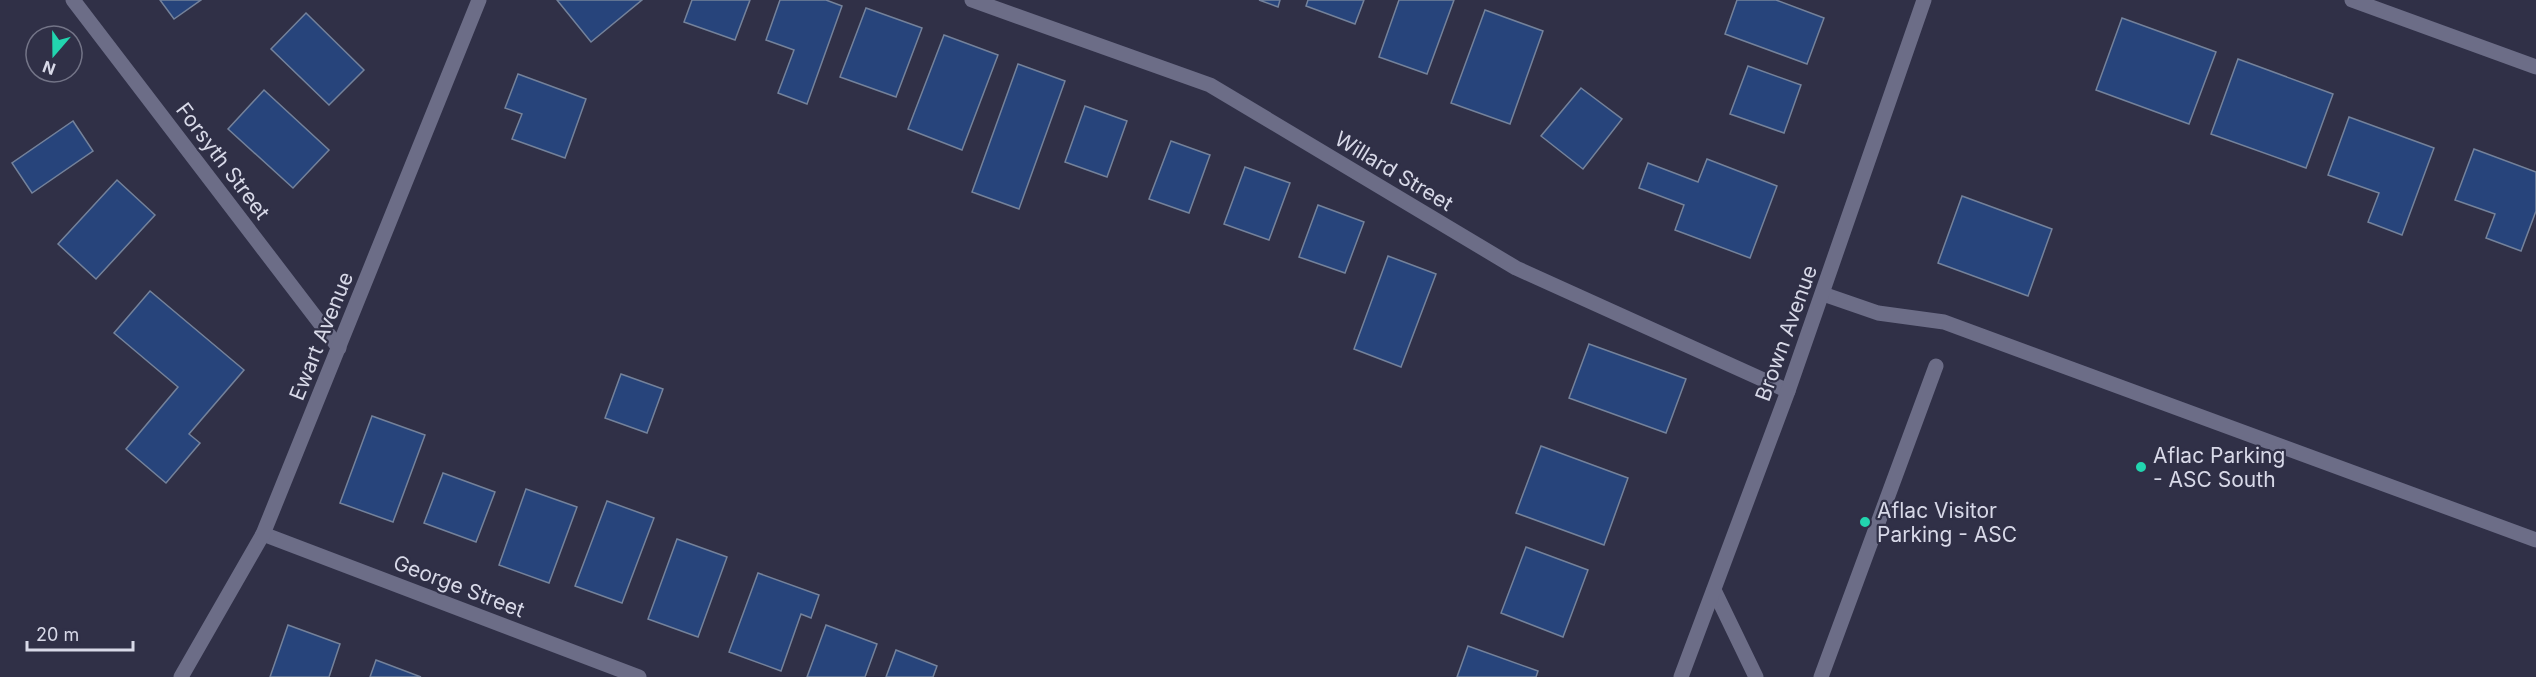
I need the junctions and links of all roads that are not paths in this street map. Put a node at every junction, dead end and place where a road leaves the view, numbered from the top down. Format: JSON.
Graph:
{"nodes":[{"id":1,"x":73,"y":0,"type":"edge"},
{"id":2,"x":479,"y":0,"type":"edge"},
{"id":3,"x":972,"y":0,"type":"edge"},
{"id":4,"x":1924,"y":0,"type":"edge"},
{"id":5,"x":2352,"y":0,"type":"edge"},
{"id":6,"x":2536,"y":67,"type":"edge"},
{"id":7,"x":1823,"y":294,"type":"junction"},
{"id":8,"x":339,"y":348,"type":"junction"},
{"id":9,"x":1936,"y":366,"type":"dead end"},
{"id":10,"x":1788,"y":391,"type":"junction"},
{"id":11,"x":263,"y":534,"type":"junction"},
{"id":12,"x":2536,"y":540,"type":"edge"},
{"id":13,"x":1714,"y":590,"type":"junction"},
{"id":14,"x":181,"y":677,"type":"edge"},
{"id":15,"x":639,"y":677,"type":"edge"},
{"id":16,"x":1681,"y":677,"type":"edge"},
{"id":17,"x":1756,"y":677,"type":"edge"},
{"id":18,"x":1821,"y":677,"type":"edge"}],
"edges":[{"from":1,"to":8,"type":"street","name":"Forsyth Street"},
{"from":2,"to":8,"type":"street","name":"Ewart Avenue"},
{"from":3,"to":10,"type":"street","name":"Willard Street"},
{"from":4,"to":7,"type":"street","name":"Brown Avenue"},
{"from":5,"to":6,"type":"street"},
{"from":7,"to":10,"type":"street","name":"Brown Avenue"},
{"from":7,"to":12,"type":"street"},
{"from":8,"to":11,"type":"street","name":"Ewart Avenue"},
{"from":9,"to":18,"type":"street"},
{"from":10,"to":13,"type":"street","name":"Brown Avenue"},
{"from":11,"to":14,"type":"street","name":"Ewart Avenue"},
{"from":11,"to":15,"type":"street","name":"George Street"},
{"from":13,"to":16,"type":"street","name":"Brown Avenue"},
{"from":13,"to":17,"type":"street"}]}
